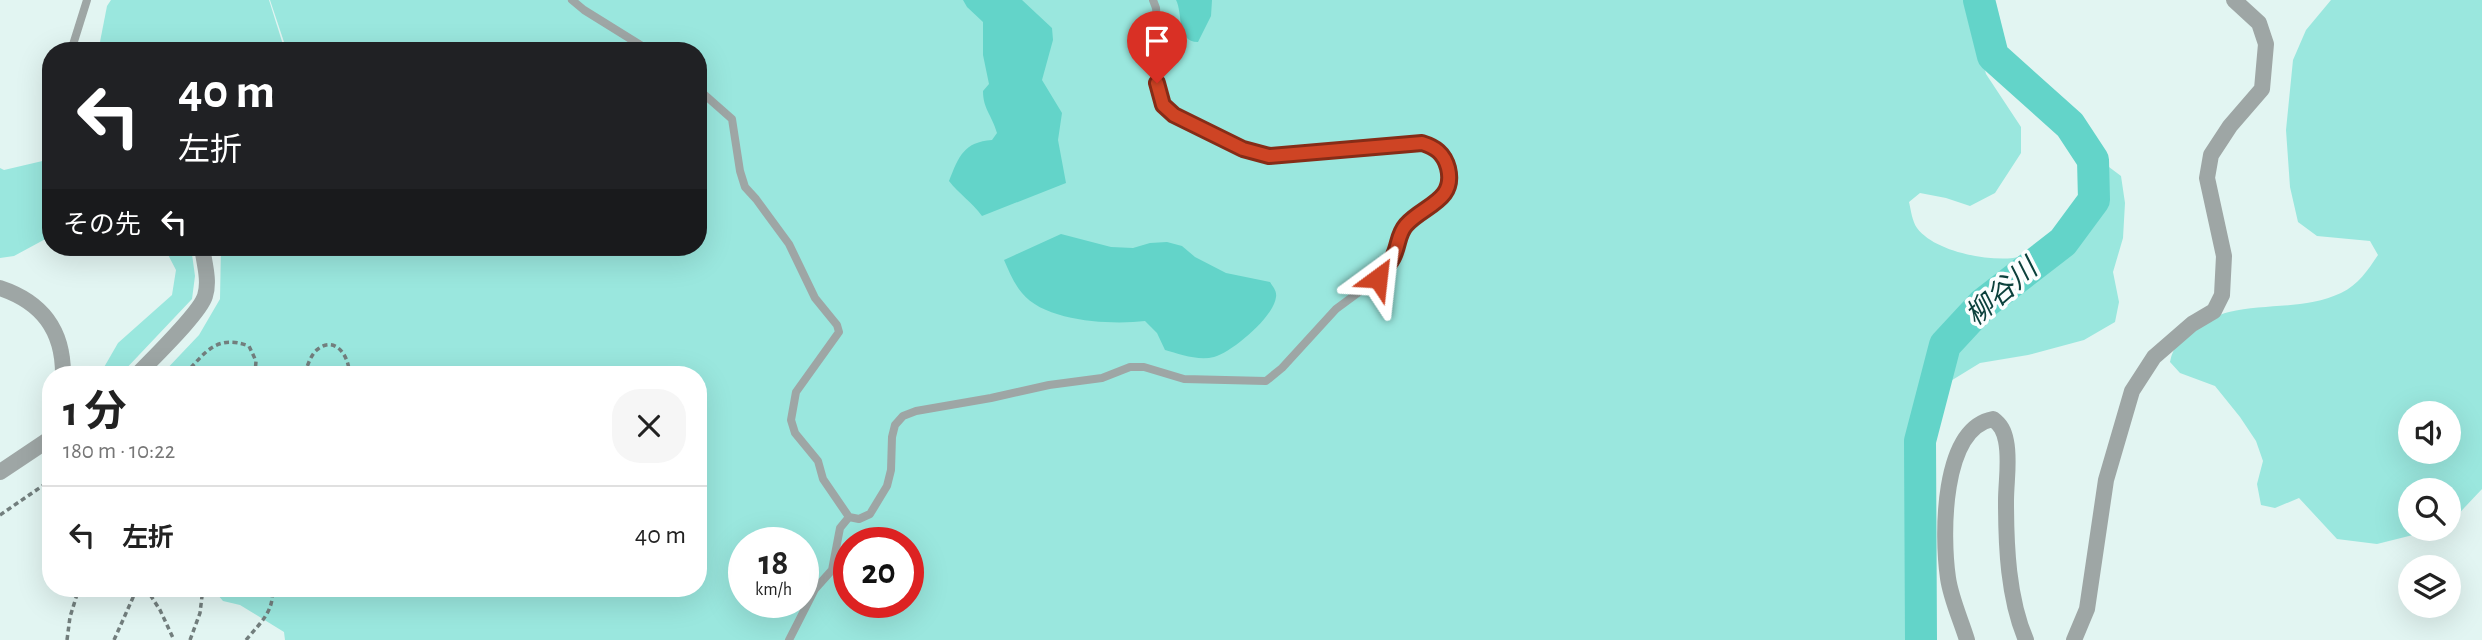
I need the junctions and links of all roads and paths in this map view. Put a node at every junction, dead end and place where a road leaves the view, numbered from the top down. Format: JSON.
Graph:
{"nodes":[{"id":1,"x":87,"y":0,"type":"edge"},
{"id":2,"x":572,"y":0,"type":"edge"},
{"id":3,"x":1153,"y":0,"type":"edge"},
{"id":4,"x":2234,"y":0,"type":"edge"},
{"id":5,"x":74,"y":42,"type":"edge"},
{"id":6,"x":636,"y":42,"type":"edge"},
{"id":7,"x":707,"y":97,"type":"edge"},
{"id":8,"x":203,"y":256,"type":"edge"},
{"id":9,"x":0,"y":288,"type":"edge"},
{"id":10,"x":62,"y":366,"type":"edge"},
{"id":11,"x":146,"y":366,"type":"edge"},
{"id":12,"x":193,"y":366,"type":"edge"},
{"id":13,"x":256,"y":366,"type":"edge"},
{"id":14,"x":308,"y":366,"type":"edge"},
{"id":15,"x":350,"y":366,"type":"edge"},
{"id":16,"x":42,"y":444,"type":"edge"},
{"id":17,"x":0,"y":472,"type":"edge"},
{"id":18,"x":42,"y":486,"type":"edge"},
{"id":19,"x":0,"y":515,"type":"edge"},
{"id":20,"x":849,"y":517,"type":"junction"},
{"id":21,"x":76,"y":597,"type":"edge"},
{"id":22,"x":133,"y":597,"type":"edge"},
{"id":23,"x":152,"y":597,"type":"edge"},
{"id":24,"x":202,"y":597,"type":"edge"},
{"id":25,"x":274,"y":597,"type":"edge"},
{"id":26,"x":67,"y":640,"type":"edge"},
{"id":27,"x":114,"y":640,"type":"edge"},
{"id":28,"x":174,"y":640,"type":"edge"},
{"id":29,"x":190,"y":640,"type":"edge"},
{"id":30,"x":246,"y":640,"type":"edge"},
{"id":31,"x":789,"y":640,"type":"edge"},
{"id":32,"x":1967,"y":640,"type":"edge"},
{"id":33,"x":2026,"y":640,"type":"edge"},
{"id":34,"x":2074,"y":640,"type":"edge"}],
"edges":[{"from":1,"to":5,"type":"lane"},
{"from":2,"to":6,"type":"lane"},
{"from":3,"to":20,"type":"lane"},
{"from":4,"to":34,"type":"street"},
{"from":7,"to":20,"type":"lane"},
{"from":8,"to":11,"type":"street"},
{"from":9,"to":10,"type":"street"},
{"from":12,"to":13,"type":"path"},
{"from":14,"to":15,"type":"path"},
{"from":16,"to":17,"type":"street"},
{"from":18,"to":19,"type":"path"},
{"from":20,"to":31,"type":"lane"},
{"from":21,"to":26,"type":"path"},
{"from":22,"to":27,"type":"path"},
{"from":23,"to":28,"type":"path"},
{"from":24,"to":29,"type":"path"},
{"from":25,"to":30,"type":"path"},
{"from":32,"to":33,"type":"street"}]}
